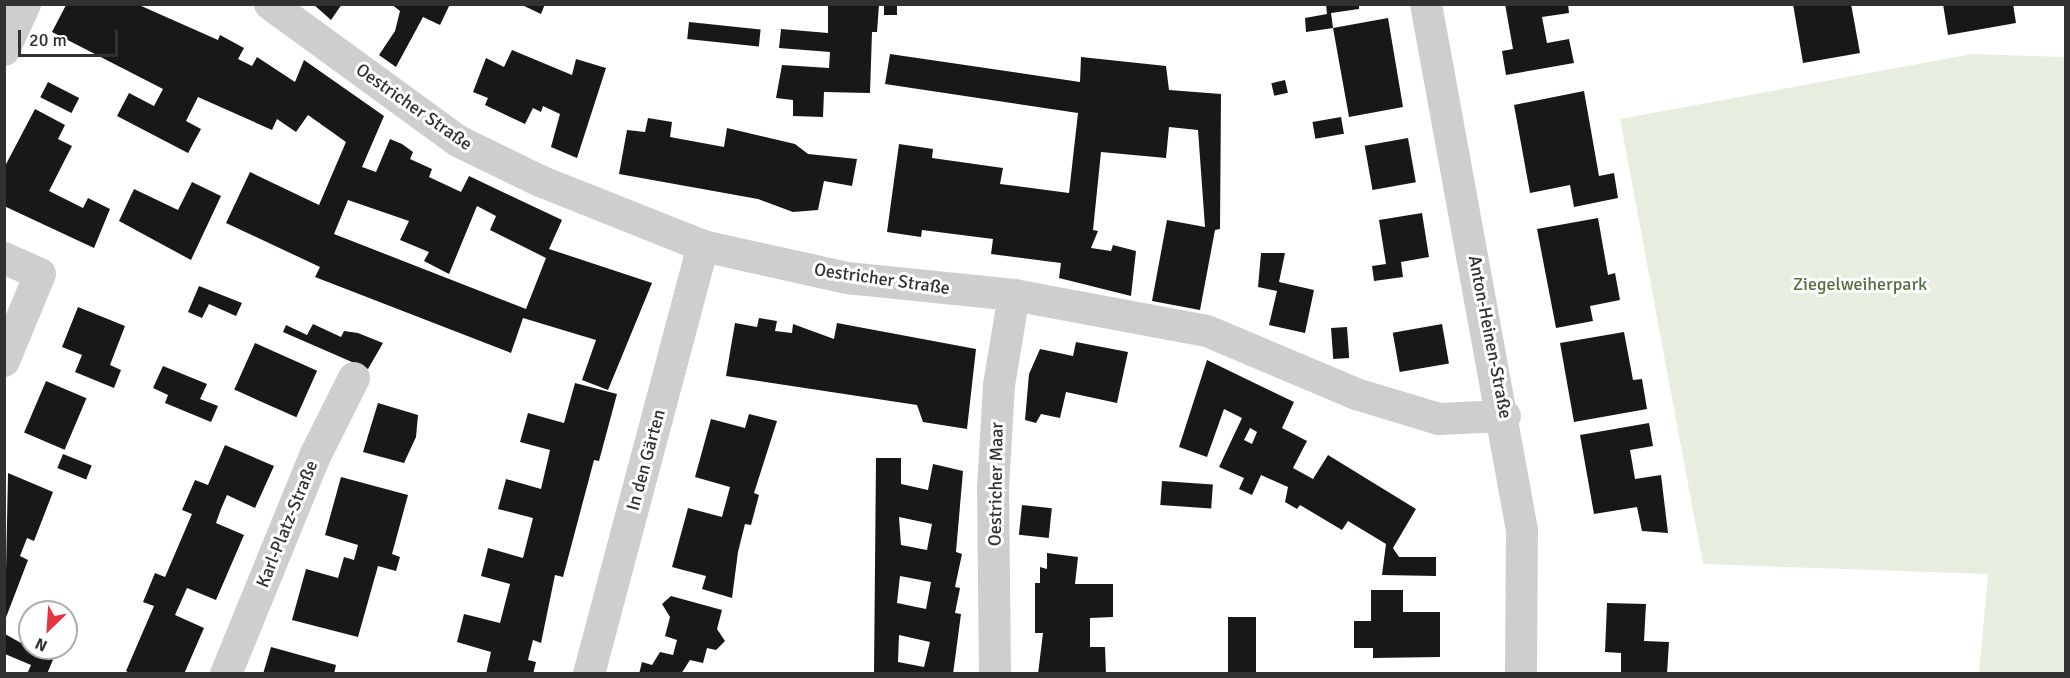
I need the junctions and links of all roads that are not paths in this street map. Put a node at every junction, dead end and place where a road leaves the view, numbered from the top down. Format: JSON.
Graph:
{"nodes":[{"id":1,"x":26,"y":4,"type":"edge"},
{"id":2,"x":270,"y":4,"type":"edge"},
{"id":3,"x":1426,"y":4,"type":"edge"},
{"id":4,"x":4,"y":50,"type":"edge"},
{"id":5,"x":703,"y":246,"type":"junction"},
{"id":6,"x":4,"y":258,"type":"edge"},
{"id":7,"x":1014,"y":295,"type":"junction"},
{"id":8,"x":4,"y":361,"type":"edge"},
{"id":9,"x":354,"y":378,"type":"dead end"},
{"id":10,"x":1505,"y":416,"type":"junction"},
{"id":11,"x":226,"y":674,"type":"edge"},
{"id":12,"x":589,"y":674,"type":"edge"},
{"id":13,"x":995,"y":674,"type":"edge"},
{"id":14,"x":1521,"y":674,"type":"edge"}],
"edges":[{"from":1,"to":4,"type":"street"},
{"from":2,"to":5,"type":"street","name":"Oestricher Straße"},
{"from":3,"to":10,"type":"street","name":"Anton-Heinen-Straße"},
{"from":5,"to":7,"type":"street","name":"Oestricher Straße"},
{"from":5,"to":12,"type":"street","name":"In den Gärten"},
{"from":6,"to":8,"type":"street"},
{"from":7,"to":10,"type":"street","name":"Oestricher Straße"},
{"from":7,"to":13,"type":"street","name":"Oestricher Maar"},
{"from":9,"to":11,"type":"street","name":"Karl-Platz-Straße"},
{"from":10,"to":14,"type":"street","name":"Anton-Heinen-Straße"}]}
